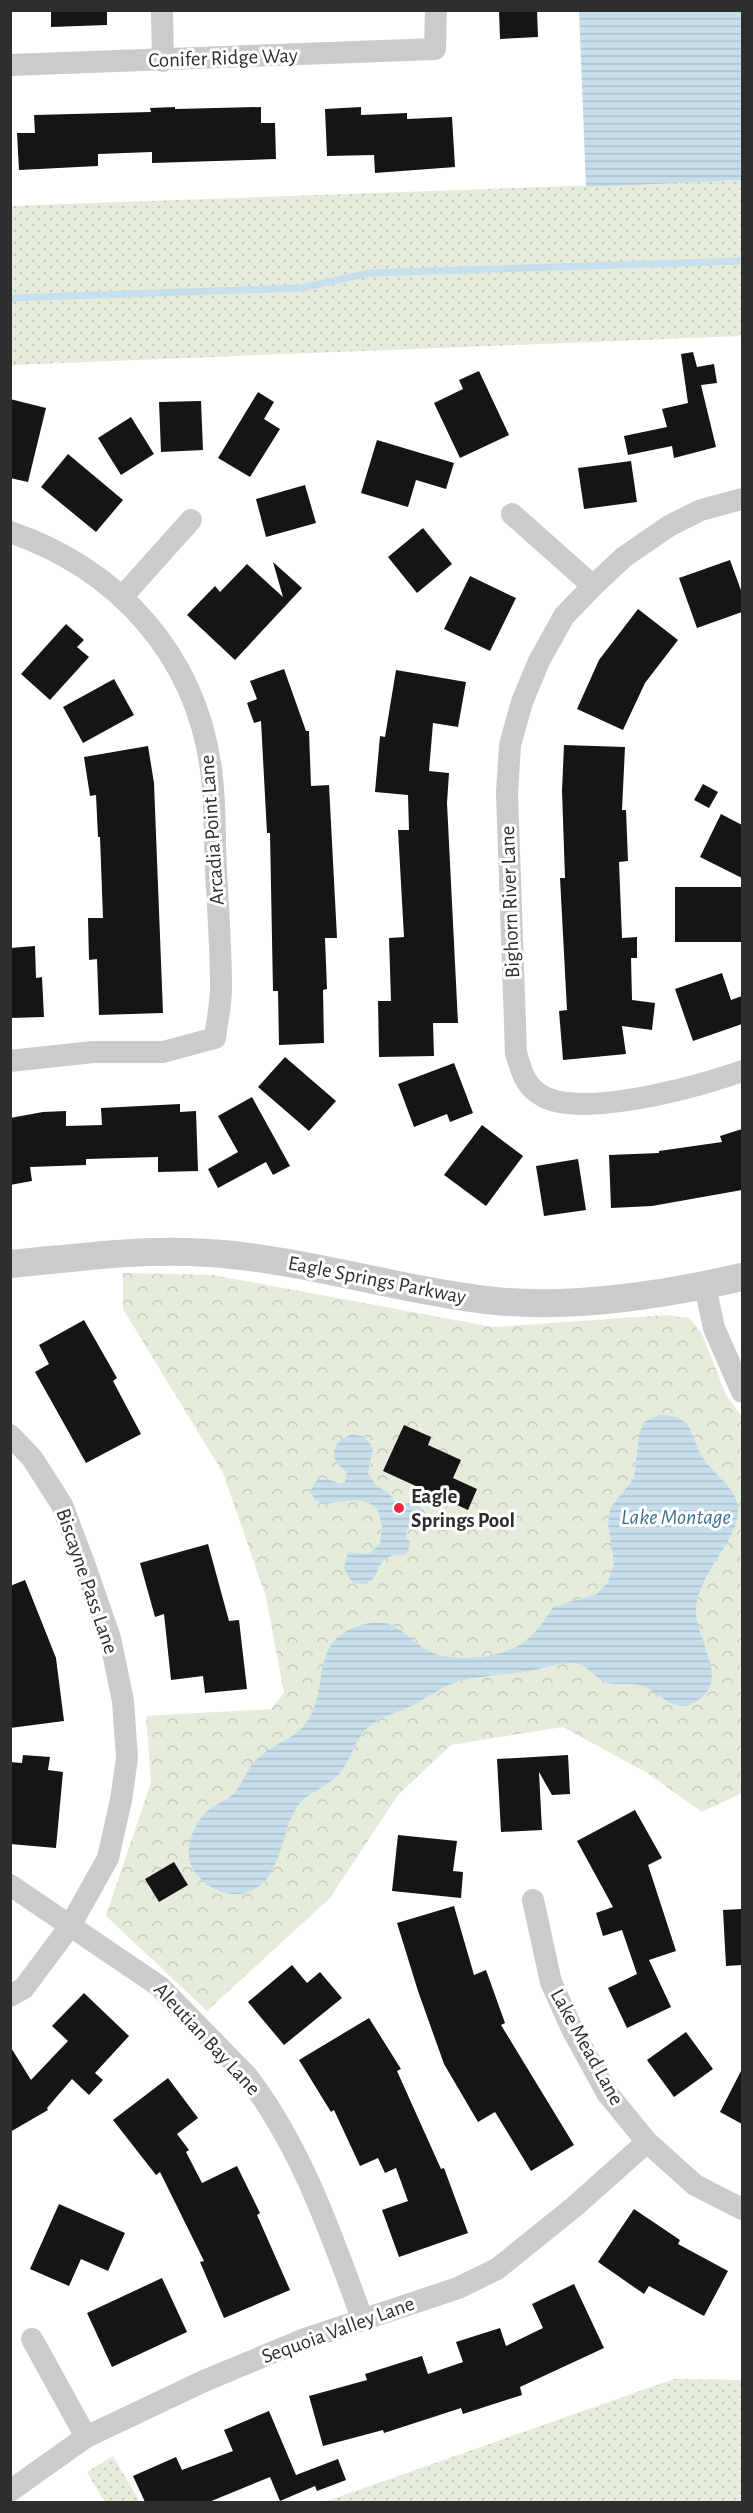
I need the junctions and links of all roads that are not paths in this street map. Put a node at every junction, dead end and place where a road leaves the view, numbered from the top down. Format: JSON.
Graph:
{"nodes":[{"id":1,"x":162,"y":10,"type":"edge"},
{"id":2,"x":436,"y":10,"type":"edge"},
{"id":3,"x":163,"y":61,"type":"junction"},
{"id":4,"x":10,"y":65,"type":"edge"},
{"id":5,"x":742,"y":499,"type":"edge"},
{"id":6,"x":512,"y":514,"type":"dead end"},
{"id":7,"x":191,"y":520,"type":"dead end"},
{"id":8,"x":10,"y":532,"type":"edge"},
{"id":9,"x":593,"y":586,"type":"junction"},
{"id":10,"x":123,"y":596,"type":"junction"},
{"id":11,"x":10,"y":1062,"type":"edge"},
{"id":12,"x":742,"y":1071,"type":"edge"},
{"id":13,"x":10,"y":1264,"type":"edge"},
{"id":14,"x":742,"y":1277,"type":"edge"},
{"id":15,"x":705,"y":1286,"type":"junction"},
{"id":16,"x":742,"y":1392,"type":"edge"},
{"id":17,"x":10,"y":1435,"type":"edge"},
{"id":18,"x":10,"y":1886,"type":"edge"},
{"id":19,"x":532,"y":1900,"type":"dead end"},
{"id":20,"x":70,"y":1926,"type":"junction"},
{"id":21,"x":10,"y":1996,"type":"edge"},
{"id":22,"x":647,"y":2142,"type":"junction"},
{"id":23,"x":742,"y":2209,"type":"edge"},
{"id":24,"x":362,"y":2318,"type":"junction"},
{"id":25,"x":32,"y":2339,"type":"dead end"},
{"id":26,"x":86,"y":2437,"type":"junction"},
{"id":27,"x":10,"y":2491,"type":"edge"}],
"edges":[{"from":1,"to":3,"type":"street"},
{"from":2,"to":3,"type":"street","name":"Conifer Ridge Way"},
{"from":3,"to":4,"type":"street","name":"Conifer Ridge Way"},
{"from":5,"to":9,"type":"street","name":"Bighorn River Lane"},
{"from":6,"to":9,"type":"street"},
{"from":7,"to":10,"type":"street"},
{"from":8,"to":10,"type":"street","name":"Arcadia Point Lane"},
{"from":9,"to":12,"type":"street","name":"Bighorn River Lane"},
{"from":10,"to":11,"type":"street","name":"Arcadia Point Lane"},
{"from":13,"to":15,"type":"street","name":"Eagle Springs Parkway"},
{"from":14,"to":15,"type":"street","name":"Eagle Springs Parkway"},
{"from":15,"to":16,"type":"street"},
{"from":17,"to":20,"type":"street","name":"Biscayne Pass Lane"},
{"from":18,"to":20,"type":"street","name":"Aleutian Bay Lane"},
{"from":19,"to":22,"type":"street","name":"Lake Mead Lane"},
{"from":20,"to":21,"type":"street","name":"Biscayne Pass Lane"},
{"from":20,"to":24,"type":"street","name":"Aleutian Bay Lane"},
{"from":22,"to":23,"type":"street","name":"Lake Mead Lane"},
{"from":22,"to":24,"type":"street","name":"Sequoia Valley Lane"},
{"from":24,"to":26,"type":"street","name":"Sequoia Valley Lane"},
{"from":25,"to":26,"type":"street"},
{"from":26,"to":27,"type":"street","name":"Sequoia Valley Lane"}]}
